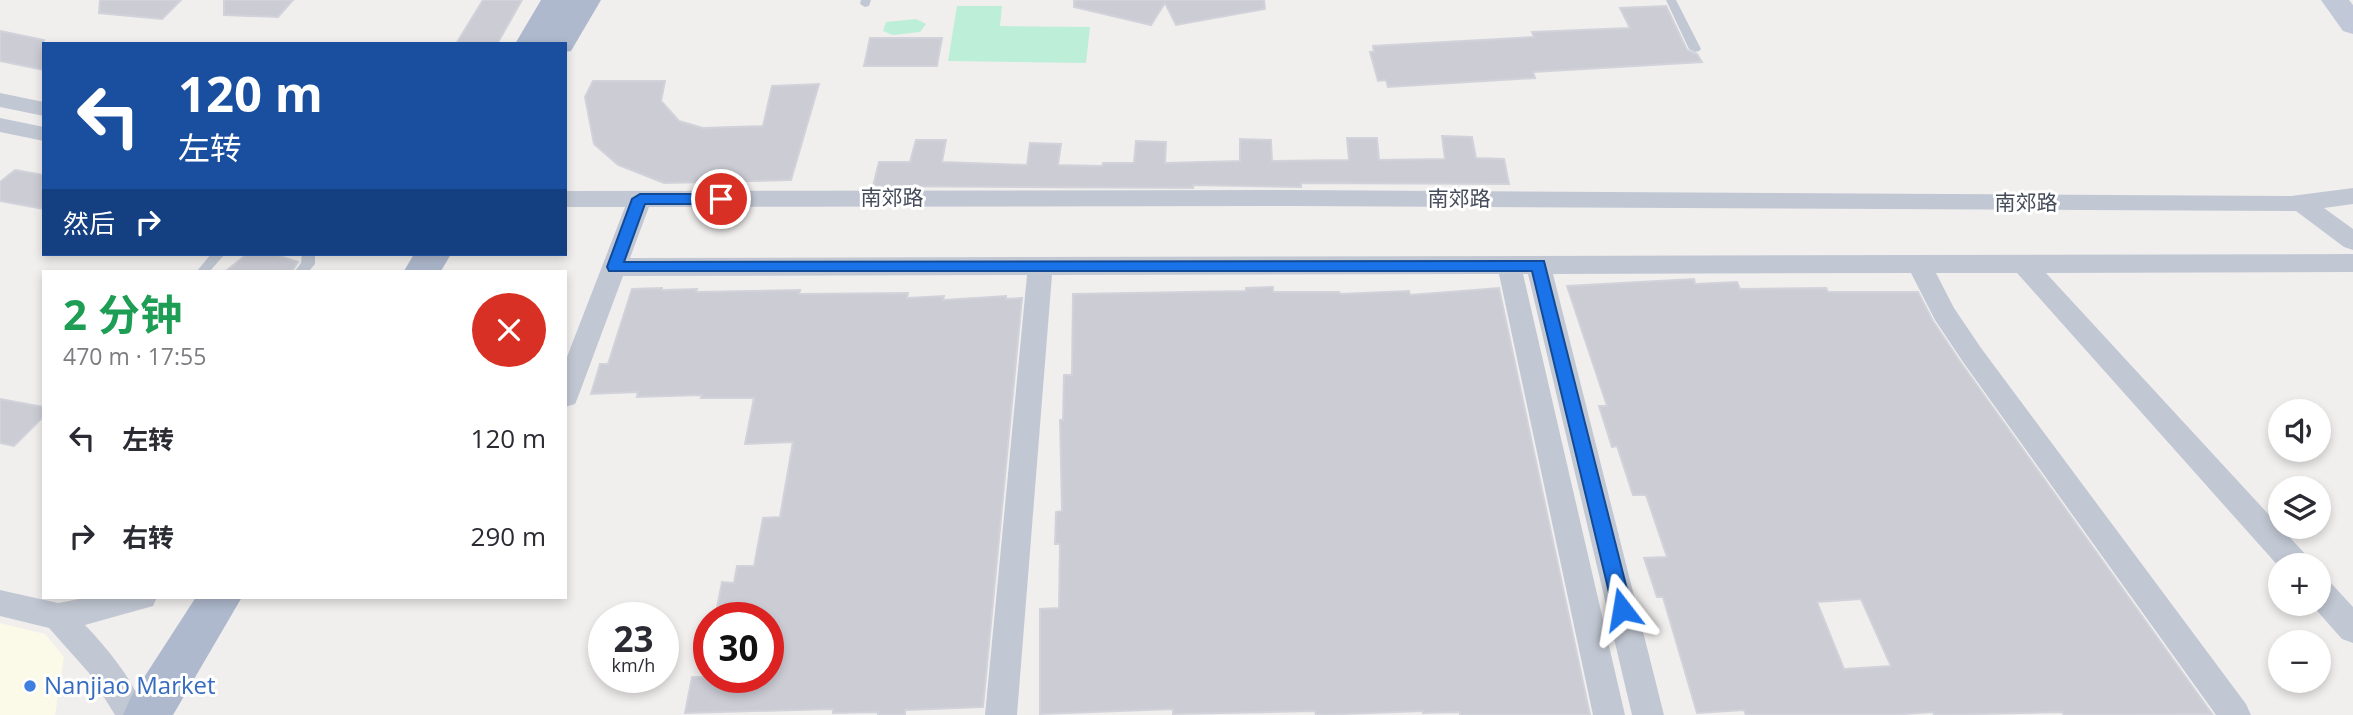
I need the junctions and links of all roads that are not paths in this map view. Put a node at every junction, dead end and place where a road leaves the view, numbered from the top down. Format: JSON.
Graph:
{"nodes":[{"id":1,"x":556,"y":0,"type":"edge"},
{"id":2,"x":586,"y":0,"type":"edge"},
{"id":3,"x":1671,"y":0,"type":"edge"},
{"id":4,"x":2334,"y":0,"type":"edge"},
{"id":5,"x":2353,"y":24,"type":"edge"},
{"id":6,"x":531,"y":42,"type":"edge"},
{"id":7,"x":561,"y":42,"type":"edge"},
{"id":8,"x":1695,"y":49,"type":"dead end"},
{"id":9,"x":0,"y":100,"type":"edge"},
{"id":10,"x":42,"y":109,"type":"edge"},
{"id":11,"x":0,"y":125,"type":"edge"},
{"id":12,"x":42,"y":134,"type":"edge"},
{"id":13,"x":2353,"y":196,"type":"edge"},
{"id":14,"x":567,"y":199,"type":"edge"},
{"id":15,"x":640,"y":199,"type":"junction"},
{"id":16,"x":2301,"y":203,"type":"junction"},
{"id":17,"x":2353,"y":242,"type":"edge"},
{"id":18,"x":216,"y":256,"type":"edge"},
{"id":19,"x":2353,"y":263,"type":"edge"},
{"id":20,"x":1919,"y":264,"type":"junction"},
{"id":21,"x":2024,"y":264,"type":"junction"},
{"id":22,"x":1509,"y":265,"type":"junction"},
{"id":23,"x":1538,"y":265,"type":"junction"},
{"id":24,"x":1040,"y":266,"type":"junction"},
{"id":25,"x":614,"y":267,"type":"junction"},
{"id":26,"x":204,"y":270,"type":"edge"},
{"id":27,"x":567,"y":392,"type":"edge"},
{"id":28,"x":2285,"y":553,"type":"edge"},
{"id":29,"x":136,"y":599,"type":"edge"},
{"id":30,"x":191,"y":599,"type":"edge"},
{"id":31,"x":218,"y":599,"type":"edge"},
{"id":32,"x":0,"y":603,"type":"edge"},
{"id":33,"x":2331,"y":604,"type":"edge"},
{"id":34,"x":58,"y":617,"type":"junction"},
{"id":35,"x":2353,"y":629,"type":"edge"},
{"id":36,"x":132,"y":712,"type":"edge"},
{"id":37,"x":1001,"y":715,"type":"edge"},
{"id":38,"x":1609,"y":715,"type":"edge"},
{"id":39,"x":1648,"y":715,"type":"edge"},
{"id":40,"x":2235,"y":715,"type":"edge"}],
"edges":[{"from":1,"to":6,"type":"main road"},
{"from":2,"to":7,"type":"main road"},
{"from":3,"to":8,"type":"lane"},
{"from":4,"to":5,"type":"street"},
{"from":9,"to":10,"type":"street"},
{"from":11,"to":12,"type":"street"},
{"from":13,"to":16,"type":"street","name":"南郊路"},
{"from":14,"to":15,"type":"street","name":"南郊路"},
{"from":15,"to":16,"type":"street","name":"南郊路"},
{"from":15,"to":25,"type":"street"},
{"from":16,"to":17,"type":"street"},
{"from":18,"to":26,"type":"lane"},
{"from":19,"to":21,"type":"street"},
{"from":20,"to":21,"type":"street"},
{"from":20,"to":23,"type":"street"},
{"from":20,"to":40,"type":"street"},
{"from":21,"to":28,"type":"street"},
{"from":22,"to":23,"type":"street"},
{"from":22,"to":24,"type":"street"},
{"from":22,"to":38,"type":"street"},
{"from":23,"to":39,"type":"street"},
{"from":24,"to":25,"type":"street"},
{"from":24,"to":37,"type":"street"},
{"from":25,"to":27,"type":"street"},
{"from":29,"to":34,"type":"street"},
{"from":30,"to":36,"type":"main road"},
{"from":31,"to":36,"type":"main road"},
{"from":32,"to":34,"type":"street"},
{"from":33,"to":35,"type":"street"},
{"from":34,"to":36,"type":"street"}]}
